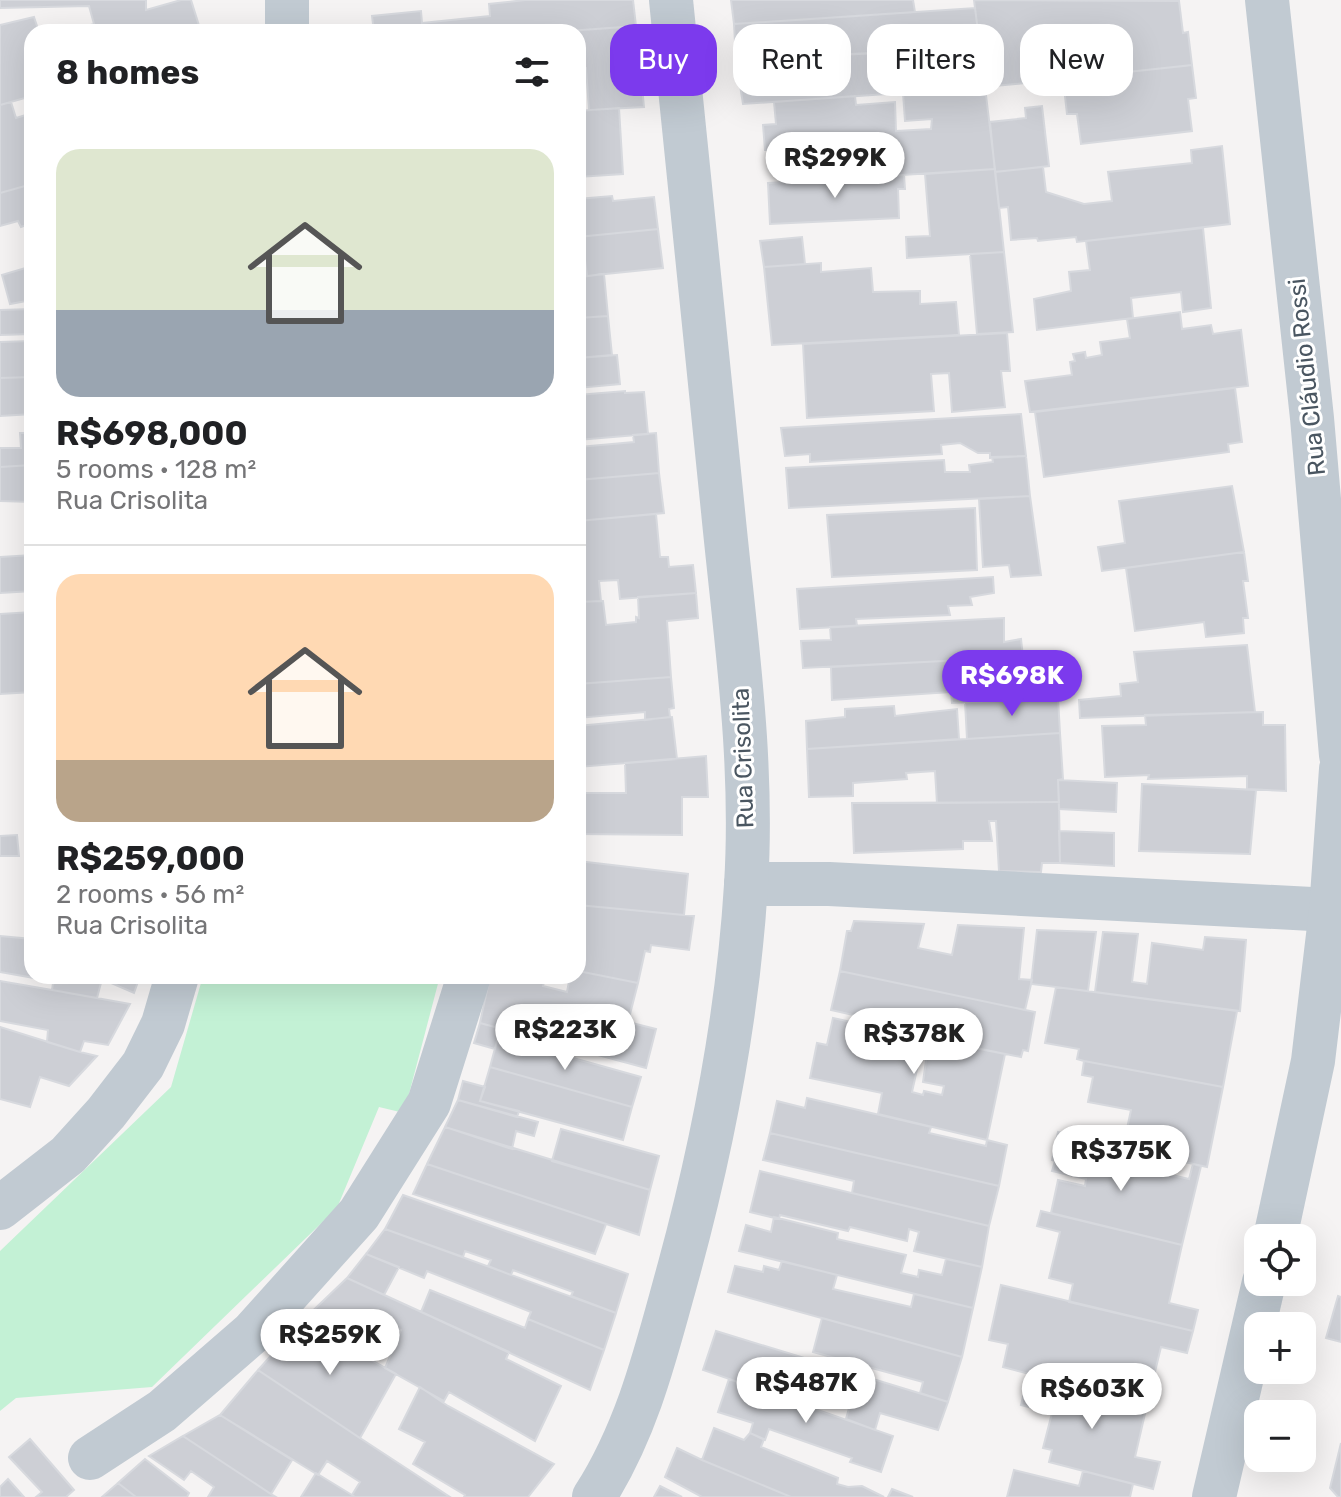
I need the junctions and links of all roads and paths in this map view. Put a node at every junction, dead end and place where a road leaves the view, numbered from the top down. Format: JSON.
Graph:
{"nodes":[{"id":1,"x":287,"y":0,"type":"edge"},
{"id":2,"x":671,"y":0,"type":"edge"},
{"id":3,"x":1267,"y":0,"type":"edge"},
{"id":4,"x":287,"y":24,"type":"edge"},
{"id":5,"x":1327,"y":423,"type":"edge"},
{"id":6,"x":1341,"y":755,"type":"edge"},
{"id":7,"x":1341,"y":769,"type":"edge"},
{"id":8,"x":746,"y":884,"type":"junction"},
{"id":9,"x":1331,"y":910,"type":"junction"},
{"id":10,"x":175,"y":984,"type":"edge"},
{"id":11,"x":466,"y":984,"type":"edge"},
{"id":12,"x":0,"y":1208,"type":"edge"},
{"id":13,"x":1278,"y":1224,"type":"edge"},
{"id":14,"x":1261,"y":1296,"type":"edge"},
{"id":15,"x":90,"y":1458,"type":"dead end"},
{"id":16,"x":594,"y":1497,"type":"edge"},
{"id":17,"x":1214,"y":1497,"type":"edge"}],
"edges":[{"from":1,"to":4,"type":"street"},
{"from":2,"to":8,"type":"street","name":"Rua Crisolita"},
{"from":3,"to":5,"type":"street","name":"Rua Cláudio Rossi"},
{"from":5,"to":6,"type":"street","name":"Rua Cláudio Rossi"},
{"from":7,"to":9,"type":"street"},
{"from":8,"to":9,"type":"street"},
{"from":8,"to":16,"type":"street","name":"Rua Crisolita"},
{"from":9,"to":13,"type":"street"},
{"from":10,"to":12,"type":"street"},
{"from":11,"to":15,"type":"street"},
{"from":14,"to":17,"type":"street"}]}
